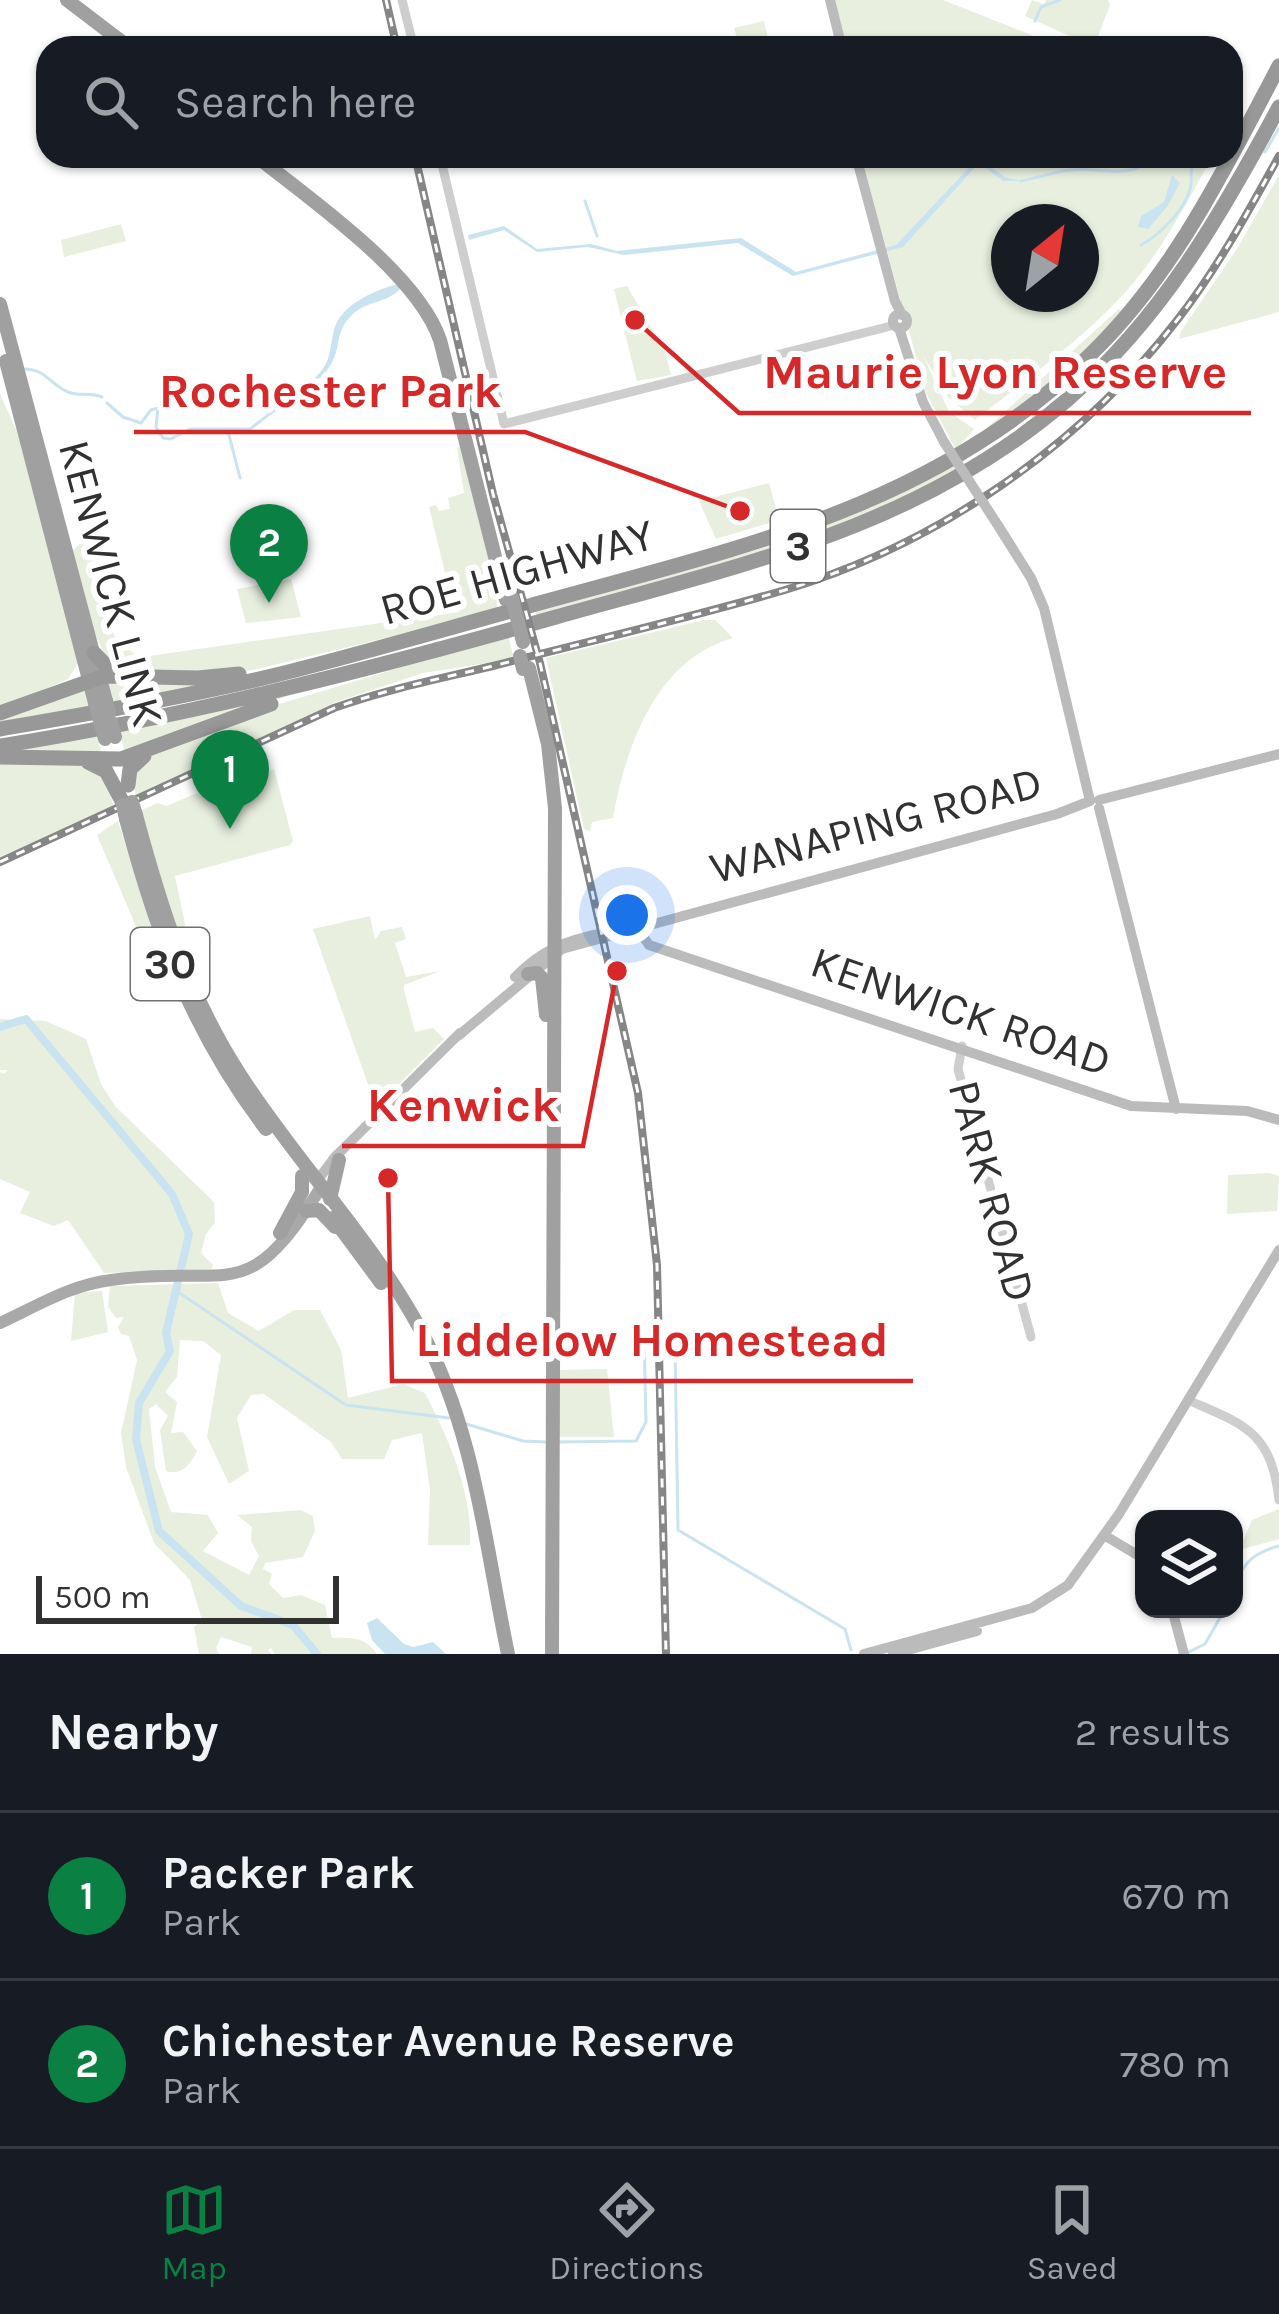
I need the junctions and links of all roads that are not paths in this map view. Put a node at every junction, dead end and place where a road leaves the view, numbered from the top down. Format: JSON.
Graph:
{"nodes":[{"id":1,"x":67,"y":0,"type":"edge"},
{"id":2,"x":402,"y":0,"type":"edge"},
{"id":3,"x":830,"y":0,"type":"edge"},
{"id":4,"x":112,"y":36,"type":"edge"},
{"id":5,"x":411,"y":36,"type":"edge"},
{"id":6,"x":839,"y":36,"type":"edge"},
{"id":7,"x":1279,"y":66,"type":"edge"},
{"id":8,"x":1279,"y":107,"type":"edge"},
{"id":9,"x":1243,"y":134,"type":"edge"},
{"id":10,"x":274,"y":168,"type":"edge"},
{"id":11,"x":275,"y":168,"type":"edge"},
{"id":12,"x":443,"y":168,"type":"edge"},
{"id":13,"x":860,"y":168,"type":"edge"},
{"id":14,"x":1225,"y":168,"type":"edge"},
{"id":15,"x":351,"y":247,"type":"dead end"},
{"id":16,"x":393,"y":272,"type":"junction"},
{"id":17,"x":0,"y":304,"type":"edge"},
{"id":18,"x":896,"y":322,"type":"junction"},
{"id":19,"x":0,"y":339,"type":"edge"},
{"id":20,"x":13,"y":371,"type":"junction"},
{"id":21,"x":509,"y":599,"type":"junction"},
{"id":22,"x":523,"y":656,"type":"junction"},
{"id":23,"x":399,"y":662,"type":"junction"},
{"id":24,"x":308,"y":667,"type":"junction"},
{"id":25,"x":97,"y":670,"type":"junction"},
{"id":26,"x":0,"y":713,"type":"edge"},
{"id":27,"x":0,"y":729,"type":"edge"},
{"id":28,"x":178,"y":738,"type":"junction"},
{"id":29,"x":0,"y":746,"type":"edge"},
{"id":30,"x":1279,"y":754,"type":"edge"},
{"id":31,"x":0,"y":758,"type":"edge"},
{"id":32,"x":61,"y":759,"type":"junction"},
{"id":33,"x":116,"y":760,"type":"junction"},
{"id":34,"x":128,"y":805,"type":"junction"},
{"id":35,"x":1094,"y":806,"type":"junction"},
{"id":36,"x":633,"y":927,"type":"junction"},
{"id":37,"x":568,"y":945,"type":"junction"},
{"id":38,"x":528,"y":974,"type":"junction"},
{"id":39,"x":548,"y":1020,"type":"junction"},
{"id":40,"x":458,"y":1036,"type":"junction"},
{"id":41,"x":961,"y":1047,"type":"junction"},
{"id":42,"x":1173,"y":1107,"type":"junction"},
{"id":43,"x":1279,"y":1118,"type":"edge"},
{"id":44,"x":282,"y":1137,"type":"junction"},
{"id":45,"x":336,"y":1160,"type":"junction"},
{"id":46,"x":316,"y":1188,"type":"junction"},
{"id":47,"x":306,"y":1211,"type":"junction"},
{"id":48,"x":280,"y":1233,"type":"joint"},
{"id":49,"x":355,"y":1248,"type":"junction"},
{"id":50,"x":1279,"y":1250,"type":"edge"},
{"id":51,"x":256,"y":1265,"type":"junction"},
{"id":52,"x":0,"y":1321,"type":"edge"},
{"id":53,"x":1031,"y":1337,"type":"dead end"},
{"id":54,"x":1190,"y":1397,"type":"junction"},
{"id":55,"x":447,"y":1399,"type":"junction"},
{"id":56,"x":550,"y":1443,"type":"junction"},
{"id":57,"x":463,"y":1452,"type":"junction"},
{"id":58,"x":1279,"y":1494,"type":"edge"},
{"id":59,"x":1107,"y":1534,"type":"junction"},
{"id":60,"x":1135,"y":1552,"type":"edge"},
{"id":61,"x":1175,"y":1618,"type":"edge"},
{"id":62,"x":1184,"y":1651,"type":"edge"},
{"id":63,"x":499,"y":1654,"type":"edge"},
{"id":64,"x":508,"y":1654,"type":"edge"},
{"id":65,"x":549,"y":1654,"type":"edge"},
{"id":66,"x":864,"y":1654,"type":"edge"},
{"id":67,"x":893,"y":1654,"type":"edge"}],
"edges":[{"from":1,"to":4,"type":"highway"},
{"from":2,"to":5,"type":"street"},
{"from":3,"to":6,"type":"main road"},
{"from":7,"to":9,"type":"highway","name":"ROE HIGHWAY","number":"3"},
{"from":8,"to":23,"type":"highway","name":"ROE HIGHWAY","number":"3"},
{"from":10,"to":16,"type":"highway"},
{"from":11,"to":21,"type":"highway"},
{"from":12,"to":18,"type":"street"},
{"from":13,"to":18,"type":"main road"},
{"from":14,"to":24,"type":"highway","name":"ROE HIGHWAY","number":"3"},
{"from":15,"to":16,"type":"highway"},
{"from":16,"to":21,"type":"highway"},
{"from":17,"to":20,"type":"highway","name":"KENWICK LINK","number":"30"},
{"from":18,"to":35,"type":"main road","bridge":true},
{"from":19,"to":20,"type":"highway","name":"KENWICK LINK","number":"30"},
{"from":20,"to":25,"type":"highway","name":"KENWICK LINK","number":"30"},
{"from":21,"to":22,"type":"highway","bridge":true},
{"from":22,"to":37,"type":"highway"},
{"from":22,"to":37,"type":"highway"},
{"from":23,"to":28,"type":"highway"},
{"from":23,"to":29,"type":"highway","name":"ROE HIGHWAY","number":"3"},
{"from":24,"to":25,"type":"highway"},
{"from":24,"to":27,"type":"highway","name":"ROE HIGHWAY","number":"3"},
{"from":25,"to":26,"type":"highway"},
{"from":25,"to":33,"type":"highway","name":"KENWICK LINK","number":"30","bridge":true},
{"from":28,"to":33,"type":"highway"},
{"from":28,"to":34,"type":"highway"},
{"from":30,"to":35,"type":"main road","name":"WANAPING ROAD"},
{"from":31,"to":32,"type":"highway"},
{"from":32,"to":33,"type":"highway"},
{"from":32,"to":34,"type":"highway"},
{"from":33,"to":34,"type":"highway","name":"KENWICK LINK","number":"30"},
{"from":34,"to":44,"type":"highway","name":"KENWICK LINK","number":"30"},
{"from":34,"to":46,"type":"highway","name":"KENWICK LINK","number":"30"},
{"from":35,"to":36,"type":"main road","name":"WANAPING ROAD"},
{"from":35,"to":42,"type":"main road"},
{"from":36,"to":37,"type":"main road","name":"WANAPING ROAD"},
{"from":36,"to":41,"type":"main road","name":"KENWICK ROAD"},
{"from":37,"to":38,"type":"main road"},
{"from":37,"to":39,"type":"highway"},
{"from":37,"to":40,"type":"main road"},
{"from":37,"to":56,"type":"highway"},
{"from":38,"to":39,"type":"highway"},
{"from":38,"to":40,"type":"main road"},
{"from":39,"to":56,"type":"highway"},
{"from":40,"to":45,"type":"main road"},
{"from":41,"to":42,"type":"main road","name":"KENWICK ROAD"},
{"from":41,"to":53,"type":"street","name":"PARK ROAD"},
{"from":42,"to":43,"type":"main road","name":"KENWICK ROAD"},
{"from":44,"to":45,"type":"highway"},
{"from":44,"to":46,"type":"highway","name":"KENWICK LINK","number":"30"},
{"from":45,"to":46,"type":"highway"},
{"from":46,"to":47,"type":"main road"},
{"from":46,"to":48,"type":"highway"},
{"from":46,"to":49,"type":"highway","name":"KENWICK LINK","number":"30"},
{"from":46,"to":55,"type":"highway","name":"KENWICK LINK","number":"30"},
{"from":47,"to":49,"type":"highway"},
{"from":47,"to":51,"type":"main road"},
{"from":48,"to":51,"type":"main road"},
{"from":49,"to":55,"type":"highway","name":"KENWICK LINK","number":"30"},
{"from":50,"to":54,"type":"main road"},
{"from":51,"to":52,"type":"main road"},
{"from":54,"to":58,"type":"street"},
{"from":54,"to":59,"type":"main road"},
{"from":55,"to":57,"type":"highway","name":"KENWICK LINK","number":"30"},
{"from":56,"to":65,"type":"highway"},
{"from":57,"to":63,"type":"highway","name":"KENWICK LINK","number":"30"},
{"from":57,"to":64,"type":"highway","name":"KENWICK LINK","number":"30"},
{"from":59,"to":60,"type":"main road"},
{"from":59,"to":66,"type":"main road"},
{"from":59,"to":67,"type":"main road"},
{"from":61,"to":62,"type":"main road"}]}
